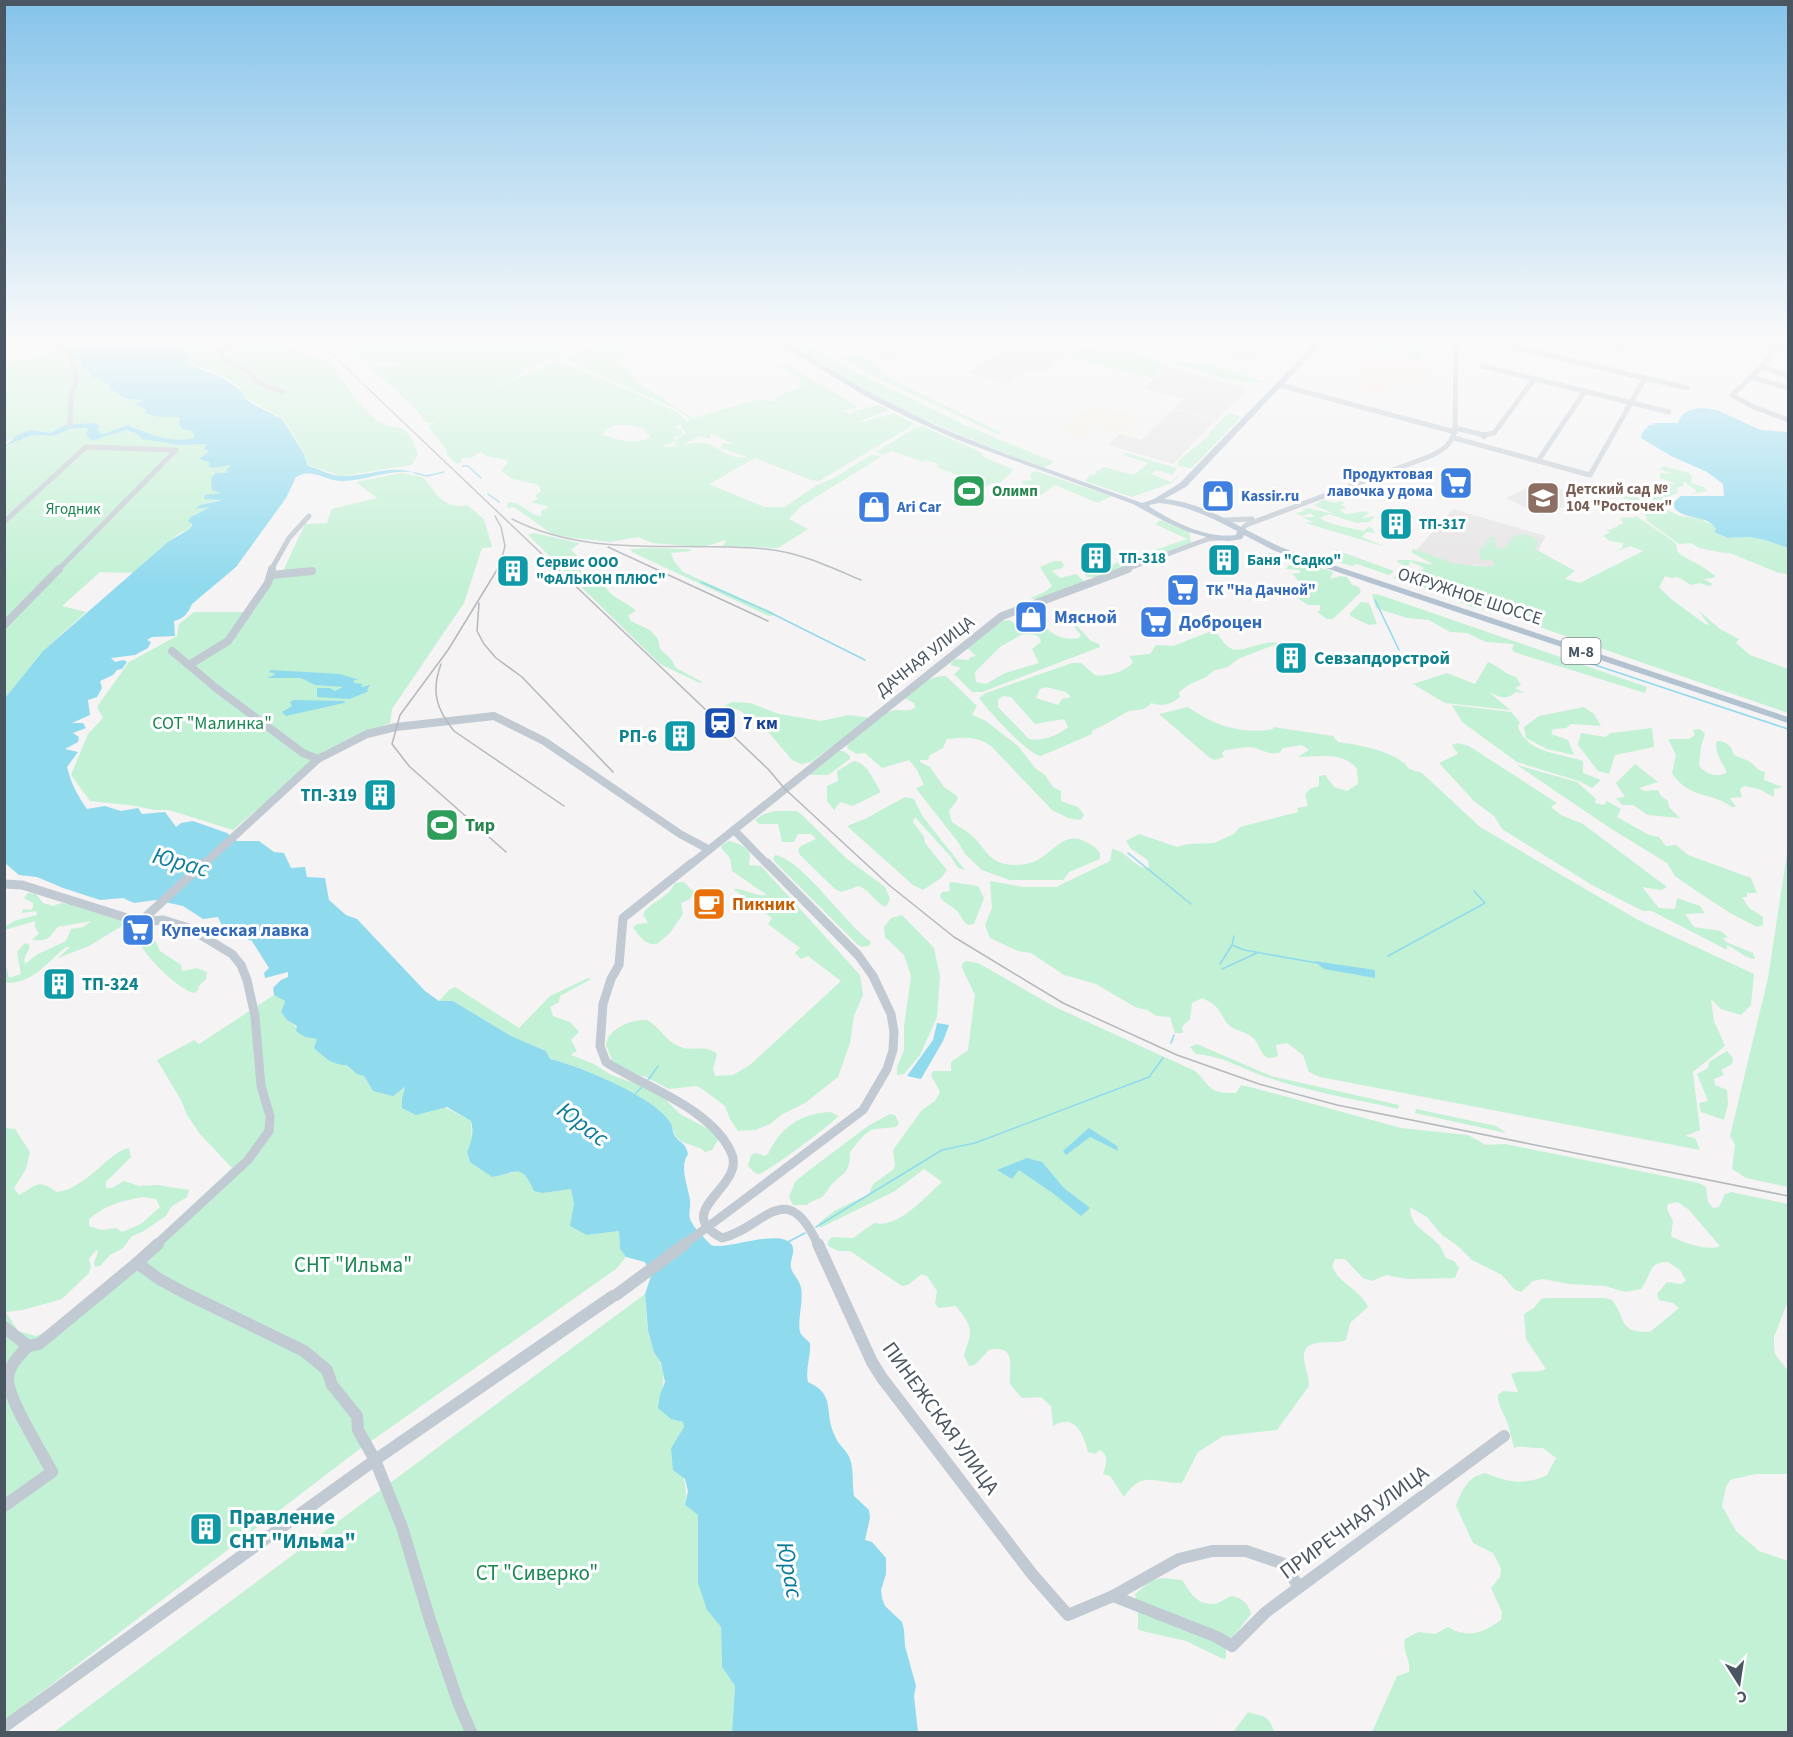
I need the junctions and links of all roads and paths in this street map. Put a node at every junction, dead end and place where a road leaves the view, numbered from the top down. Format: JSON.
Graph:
{"nodes":[{"id":1,"x":924,"y":423,"type":"edge"},
{"id":2,"x":1243,"y":423,"type":"edge"},
{"id":3,"x":1419,"y":423,"type":"edge"},
{"id":4,"x":1455,"y":423,"type":"edge"},
{"id":5,"x":1502,"y":423,"type":"edge"},
{"id":6,"x":1563,"y":423,"type":"edge"},
{"id":7,"x":1618,"y":423,"type":"edge"},
{"id":8,"x":1455,"y":433,"type":"junction"},
{"id":9,"x":1538,"y":460,"type":"junction"},
{"id":10,"x":1183,"y":485,"type":"junction"},
{"id":11,"x":1116,"y":495,"type":"junction"},
{"id":12,"x":1156,"y":500,"type":"junction"},
{"id":13,"x":1146,"y":508,"type":"junction"},
{"id":14,"x":1197,"y":510,"type":"junction"},
{"id":15,"x":1276,"y":514,"type":"junction"},
{"id":16,"x":309,"y":516,"type":"dead end"},
{"id":17,"x":1224,"y":520,"type":"junction"},
{"id":18,"x":4,"y":522,"type":"edge"},
{"id":19,"x":1241,"y":530,"type":"junction"},
{"id":20,"x":1194,"y":531,"type":"junction"},
{"id":21,"x":1219,"y":538,"type":"junction"},
{"id":22,"x":1229,"y":539,"type":"junction"},
{"id":23,"x":1194,"y":545,"type":"junction"},
{"id":24,"x":1278,"y":549,"type":"junction"},
{"id":25,"x":312,"y":572,"type":"dead end"},
{"id":26,"x":271,"y":575,"type":"junction"},
{"id":27,"x":4,"y":625,"type":"edge"},
{"id":28,"x":172,"y":651,"type":"dead end"},
{"id":29,"x":189,"y":665,"type":"junction"},
{"id":30,"x":1788,"y":720,"type":"edge"},
{"id":31,"x":318,"y":759,"type":"junction"},
{"id":32,"x":734,"y":830,"type":"junction"},
{"id":33,"x":708,"y":849,"type":"junction"},
{"id":34,"x":4,"y":884,"type":"edge"},
{"id":35,"x":143,"y":919,"type":"junction"},
{"id":36,"x":810,"y":1227,"type":"joint"},
{"id":37,"x":137,"y":1263,"type":"junction"},
{"id":38,"x":4,"y":1327,"type":"edge"},
{"id":39,"x":28,"y":1346,"type":"junction"},
{"id":40,"x":1504,"y":1436,"type":"dead end"},
{"id":41,"x":375,"y":1460,"type":"junction"},
{"id":42,"x":4,"y":1506,"type":"edge"},
{"id":43,"x":1299,"y":1587,"type":"junction"},
{"id":44,"x":1113,"y":1596,"type":"junction"},
{"id":45,"x":4,"y":1727,"type":"edge"},
{"id":46,"x":471,"y":1732,"type":"edge"}],
"edges":[{"from":1,"to":11,"type":"main road","name":"ОКРУЖНОЕ ШОССЕ"},
{"from":2,"to":10,"type":"main road"},
{"from":3,"to":8,"type":"street"},
{"from":4,"to":8,"type":"street"},
{"from":5,"to":8,"type":"street"},
{"from":6,"to":9,"type":"street"},
{"from":7,"to":9,"type":"street"},
{"from":8,"to":9,"type":"street"},
{"from":8,"to":15,"type":"street"},
{"from":10,"to":11,"type":"main road"},
{"from":10,"to":12,"type":"main road"},
{"from":10,"to":14,"type":"main road"},
{"from":11,"to":12,"type":"main road","name":"ОКРУЖНОЕ ШОССЕ"},
{"from":11,"to":13,"type":"main road","name":"ОКРУЖНОЕ ШОССЕ"},
{"from":12,"to":13,"type":"main road"},
{"from":12,"to":14,"type":"main road","name":"ОКРУЖНОЕ ШОССЕ","number":"М-8"},
{"from":13,"to":20,"type":"main road","name":"ОКРУЖНОЕ ШОССЕ","number":"М-8"},
{"from":14,"to":17,"type":"main road","name":"ОКРУЖНОЕ ШОССЕ","number":"М-8"},
{"from":15,"to":17,"type":"street"},
{"from":15,"to":19,"type":"street"},
{"from":16,"to":26,"type":"street"},
{"from":17,"to":19,"type":"main road","name":"ОКРУЖНОЕ ШОССЕ","number":"М-8"},
{"from":18,"to":27,"type":"street"},
{"from":19,"to":22,"type":"main road"},
{"from":19,"to":24,"type":"main road","name":"ОКРУЖНОЕ ШОССЕ","number":"М-8"},
{"from":20,"to":21,"type":"main road","name":"ОКРУЖНОЕ ШОССЕ","number":"М-8"},
{"from":20,"to":23,"type":"street"},
{"from":21,"to":22,"type":"main road","name":"ОКРУЖНОЕ ШОССЕ","number":"М-8"},
{"from":21,"to":23,"type":"street","name":"ДАЧНАЯ УЛИЦА"},
{"from":22,"to":24,"type":"main road","name":"ОКРУЖНОЕ ШОССЕ","number":"М-8"},
{"from":23,"to":32,"type":"street","name":"ДАЧНАЯ УЛИЦА"},
{"from":24,"to":30,"type":"main road","name":"ОКРУЖНОЕ ШОССЕ","number":"М-8"},
{"from":25,"to":26,"type":"street"},
{"from":26,"to":29,"type":"street"},
{"from":28,"to":29,"type":"street"},
{"from":29,"to":31,"type":"street"},
{"from":31,"to":33,"type":"street"},
{"from":31,"to":35,"type":"street"},
{"from":32,"to":33,"type":"street","name":"ДАЧНАЯ УЛИЦА"},
{"from":32,"to":41,"type":"street","bridge":true},
{"from":33,"to":36,"type":"street","name":"ДАЧНАЯ УЛИЦА"},
{"from":34,"to":35,"type":"street"},
{"from":35,"to":37,"type":"street"},
{"from":36,"to":44,"type":"street","name":"ПИНЕЖСКАЯ УЛИЦА"},
{"from":37,"to":39,"type":"street"},
{"from":37,"to":41,"type":"street"},
{"from":38,"to":39,"type":"street"},
{"from":39,"to":42,"type":"street"},
{"from":40,"to":43,"type":"street","name":"ПРИРЕЧНАЯ УЛИЦА"},
{"from":41,"to":45,"type":"street"},
{"from":41,"to":46,"type":"street"},
{"from":43,"to":44,"type":"street"},
{"from":43,"to":44,"type":"street","name":"ПРИРЕЧНАЯ УЛИЦА"}]}
